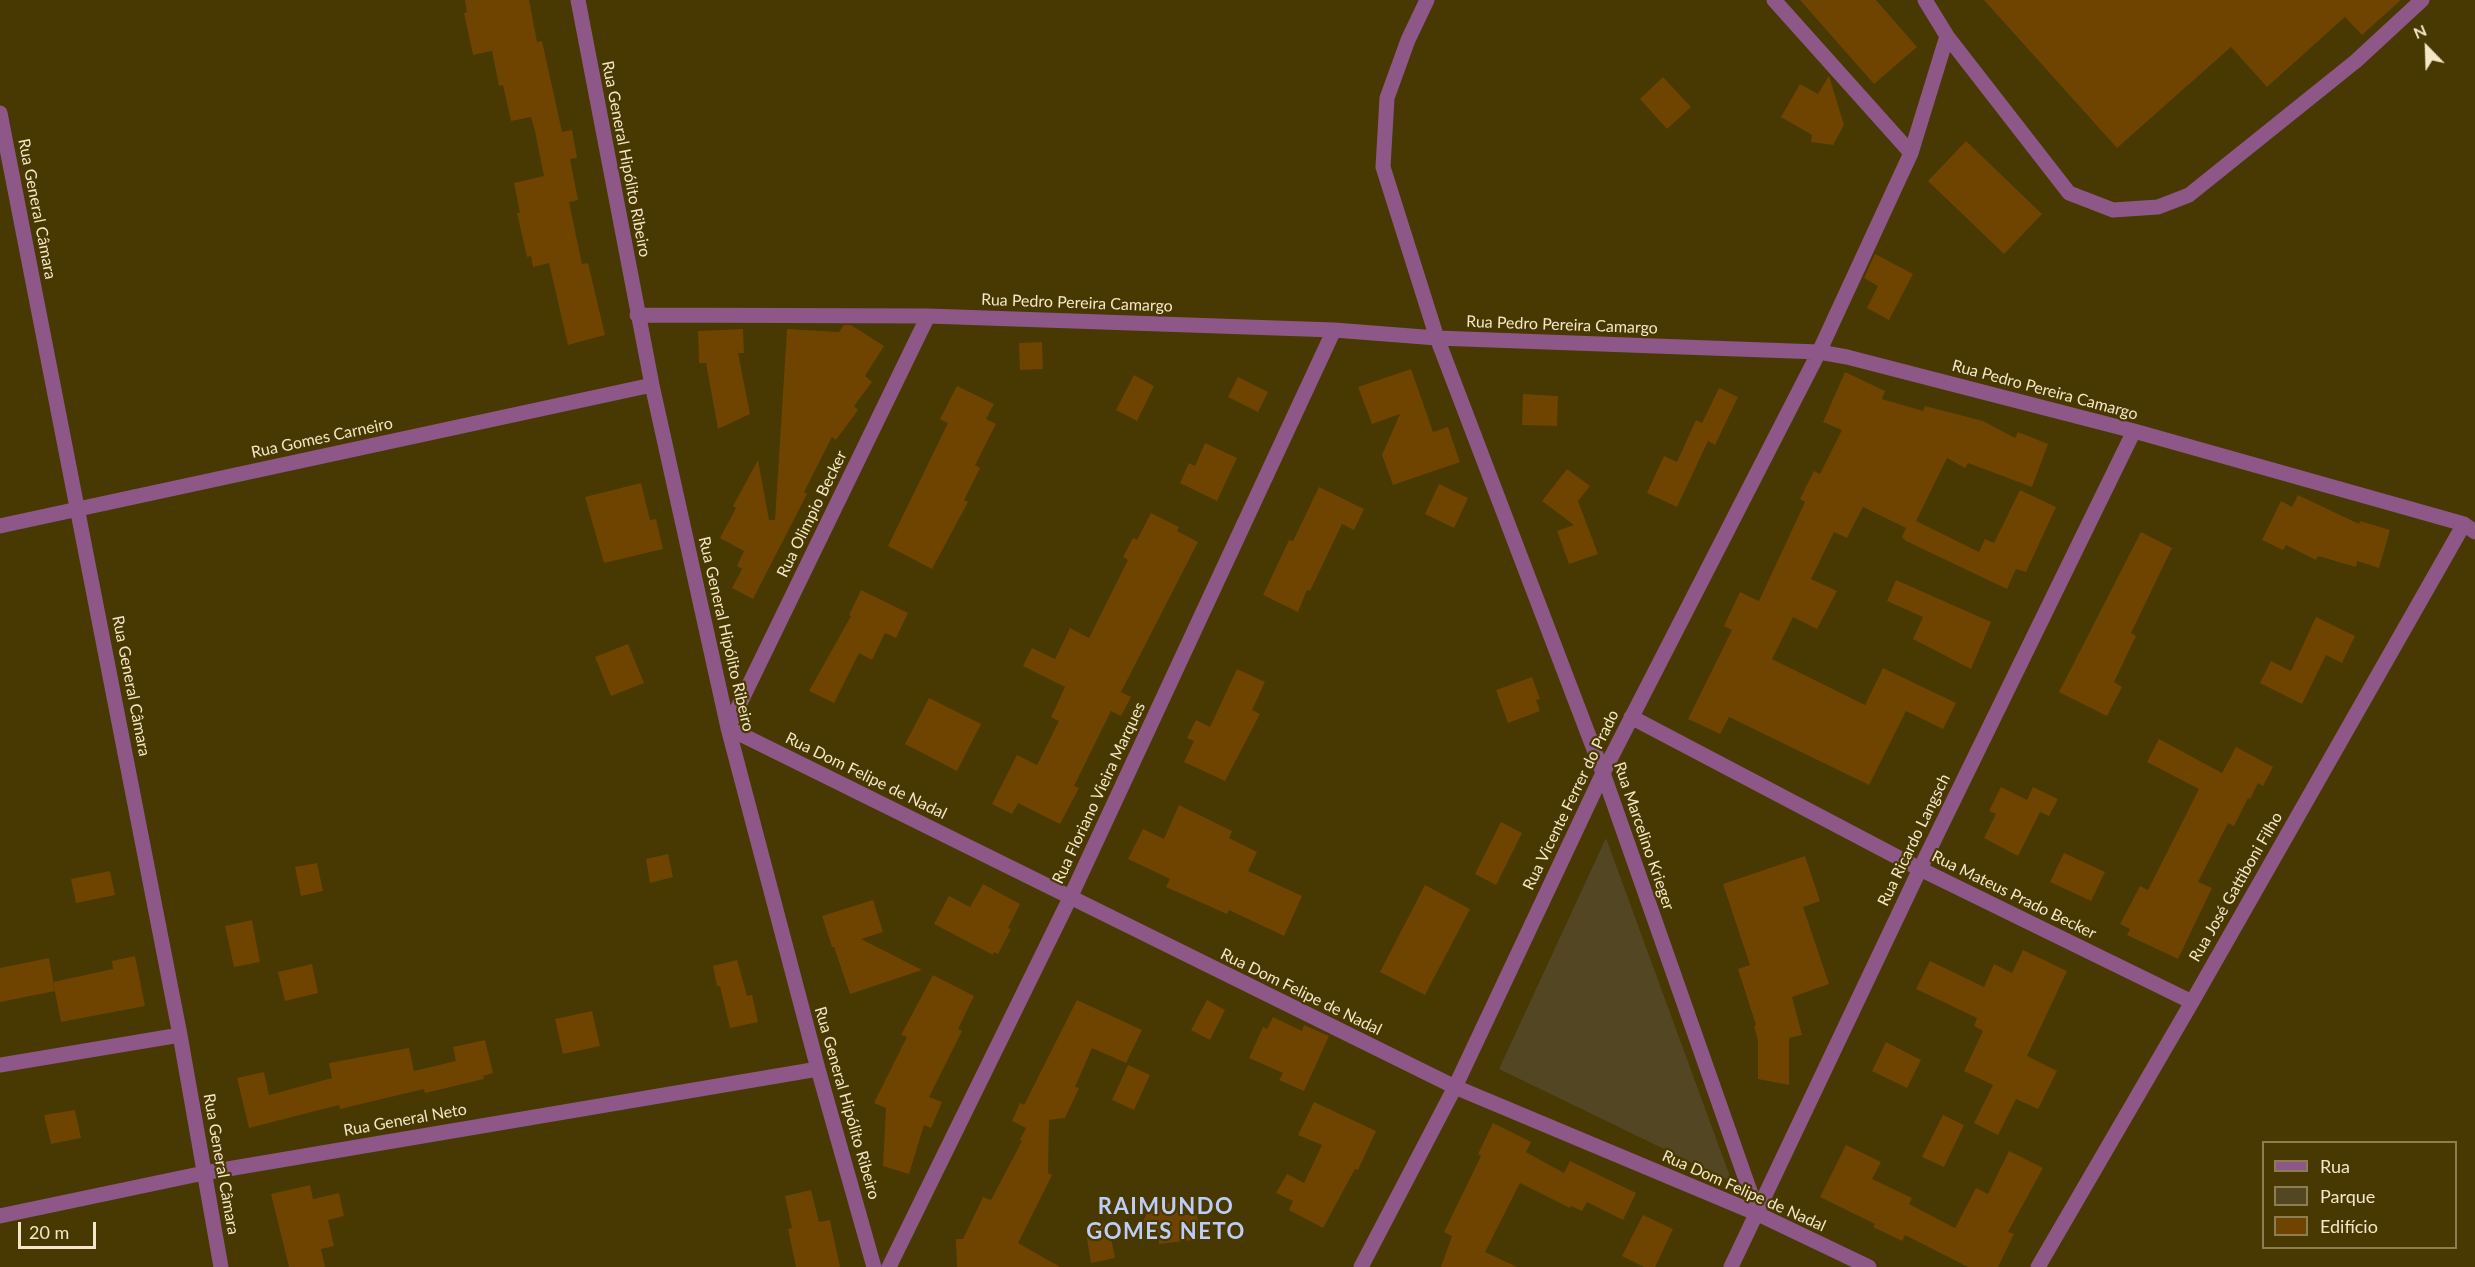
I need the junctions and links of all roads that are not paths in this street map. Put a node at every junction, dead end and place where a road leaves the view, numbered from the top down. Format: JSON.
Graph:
{"nodes":[{"id":1,"x":578,"y":0,"type":"edge"},
{"id":2,"x":1427,"y":0,"type":"edge"},
{"id":3,"x":1774,"y":0,"type":"edge"},
{"id":4,"x":1925,"y":0,"type":"edge"},
{"id":5,"x":2422,"y":0,"type":"edge"},
{"id":6,"x":1947,"y":36,"type":"junction"},
{"id":7,"x":0,"y":112,"type":"edge"},
{"id":8,"x":1911,"y":153,"type":"junction"},
{"id":9,"x":637,"y":315,"type":"junction"},
{"id":10,"x":928,"y":316,"type":"junction"},
{"id":11,"x":1334,"y":330,"type":"junction"},
{"id":12,"x":1437,"y":338,"type":"junction"},
{"id":13,"x":1820,"y":352,"type":"junction"},
{"id":14,"x":652,"y":385,"type":"junction"},
{"id":15,"x":2134,"y":431,"type":"junction"},
{"id":16,"x":78,"y":509,"type":"junction"},
{"id":17,"x":0,"y":526,"type":"edge"},
{"id":18,"x":2469,"y":528,"type":"edge"},
{"id":19,"x":1631,"y":717,"type":"junction"},
{"id":20,"x":728,"y":728,"type":"junction"},
{"id":21,"x":1603,"y":773,"type":"junction"},
{"id":22,"x":1920,"y":869,"type":"junction"},
{"id":23,"x":1070,"y":898,"type":"junction"},
{"id":24,"x":2192,"y":1002,"type":"junction"},
{"id":25,"x":180,"y":1035,"type":"junction"},
{"id":26,"x":0,"y":1065,"type":"edge"},
{"id":27,"x":818,"y":1069,"type":"junction"},
{"id":28,"x":1455,"y":1087,"type":"junction"},
{"id":29,"x":204,"y":1173,"type":"junction"},
{"id":30,"x":1758,"y":1214,"type":"junction"},
{"id":31,"x":0,"y":1216,"type":"edge"},
{"id":32,"x":221,"y":1267,"type":"edge"},
{"id":33,"x":874,"y":1267,"type":"edge"},
{"id":34,"x":889,"y":1267,"type":"edge"},
{"id":35,"x":1361,"y":1267,"type":"edge"},
{"id":36,"x":1731,"y":1267,"type":"edge"},
{"id":37,"x":1869,"y":1267,"type":"edge"},
{"id":38,"x":2038,"y":1267,"type":"edge"}],
"edges":[{"from":1,"to":9,"type":"street","name":"Rua General Hipólito Ribeiro"},
{"from":2,"to":12,"type":"street","name":"Rua Marcelino Krieger"},
{"from":3,"to":8,"type":"street"},
{"from":4,"to":6,"type":"street"},
{"from":5,"to":6,"type":"street"},
{"from":6,"to":8,"type":"street","name":"Rua Vicente Ferrer do Prado"},
{"from":7,"to":16,"type":"street","name":"Rua General Câmara"},
{"from":8,"to":13,"type":"street","name":"Rua Vicente Ferrer do Prado"},
{"from":9,"to":10,"type":"street","name":"Rua Pedro Pereira Camargo"},
{"from":9,"to":14,"type":"street","name":"Rua General Hipólito Ribeiro"},
{"from":10,"to":11,"type":"street","name":"Rua Pedro Pereira Camargo"},
{"from":10,"to":20,"type":"street","name":"Rua Olimpio Becker"},
{"from":11,"to":12,"type":"street","name":"Rua Pedro Pereira Camargo"},
{"from":11,"to":23,"type":"street","name":"Rua Floriano Vieira Marques"},
{"from":12,"to":13,"type":"street","name":"Rua Pedro Pereira Camargo"},
{"from":12,"to":21,"type":"street","name":"Rua Marcelino Krieger"},
{"from":13,"to":15,"type":"street","name":"Rua Pedro Pereira Camargo"},
{"from":13,"to":19,"type":"street","name":"Rua Vicente Ferrer do Prado"},
{"from":14,"to":16,"type":"street","name":"Rua Gomes Carneiro"},
{"from":14,"to":20,"type":"street","name":"Rua General Hipólito Ribeiro"},
{"from":15,"to":18,"type":"street","name":"Rua Pedro Pereira Camargo"},
{"from":15,"to":22,"type":"street","name":"Rua Ricardo Langsch"},
{"from":16,"to":17,"type":"street","name":"Rua Gomes Carneiro"},
{"from":16,"to":25,"type":"street","name":"Rua General Câmara"},
{"from":18,"to":24,"type":"street","name":"Rua José Gattiboni Filho"},
{"from":19,"to":21,"type":"street","name":"Rua Vicente Ferrer do Prado"},
{"from":19,"to":22,"type":"street","name":"Rua Mateus Prado Becker"},
{"from":20,"to":23,"type":"street","name":"Rua Dom Felipe de Nadal"},
{"from":20,"to":27,"type":"street","name":"Rua General Hipólito Ribeiro"},
{"from":21,"to":28,"type":"street","name":"Rua Vicente Ferrer do Prado"},
{"from":21,"to":30,"type":"street","name":"Rua Marcelino Krieger"},
{"from":22,"to":24,"type":"street","name":"Rua Mateus Prado Becker"},
{"from":22,"to":30,"type":"street","name":"Rua Ricardo Langsch"},
{"from":23,"to":28,"type":"street","name":"Rua Dom Felipe de Nadal"},
{"from":23,"to":34,"type":"street","name":"Rua Floriano Vieira Marques"},
{"from":24,"to":38,"type":"street","name":"Rua José Gattiboni Filho"},
{"from":25,"to":26,"type":"street"},
{"from":25,"to":29,"type":"street","name":"Rua General Câmara"},
{"from":27,"to":29,"type":"street","name":"Rua General Neto"},
{"from":27,"to":33,"type":"street","name":"Rua General Hipólito Ribeiro"},
{"from":28,"to":30,"type":"street","name":"Rua Dom Felipe de Nadal"},
{"from":28,"to":35,"type":"street","name":"Rua Vicente Ferrer do Prado"},
{"from":29,"to":31,"type":"street","name":"Rua General Neto"},
{"from":29,"to":32,"type":"street","name":"Rua General Câmara"},
{"from":30,"to":36,"type":"street","name":"Rua Ricardo Langsch"},
{"from":30,"to":37,"type":"street","name":"Rua Dom Felipe de Nadal"}]}
